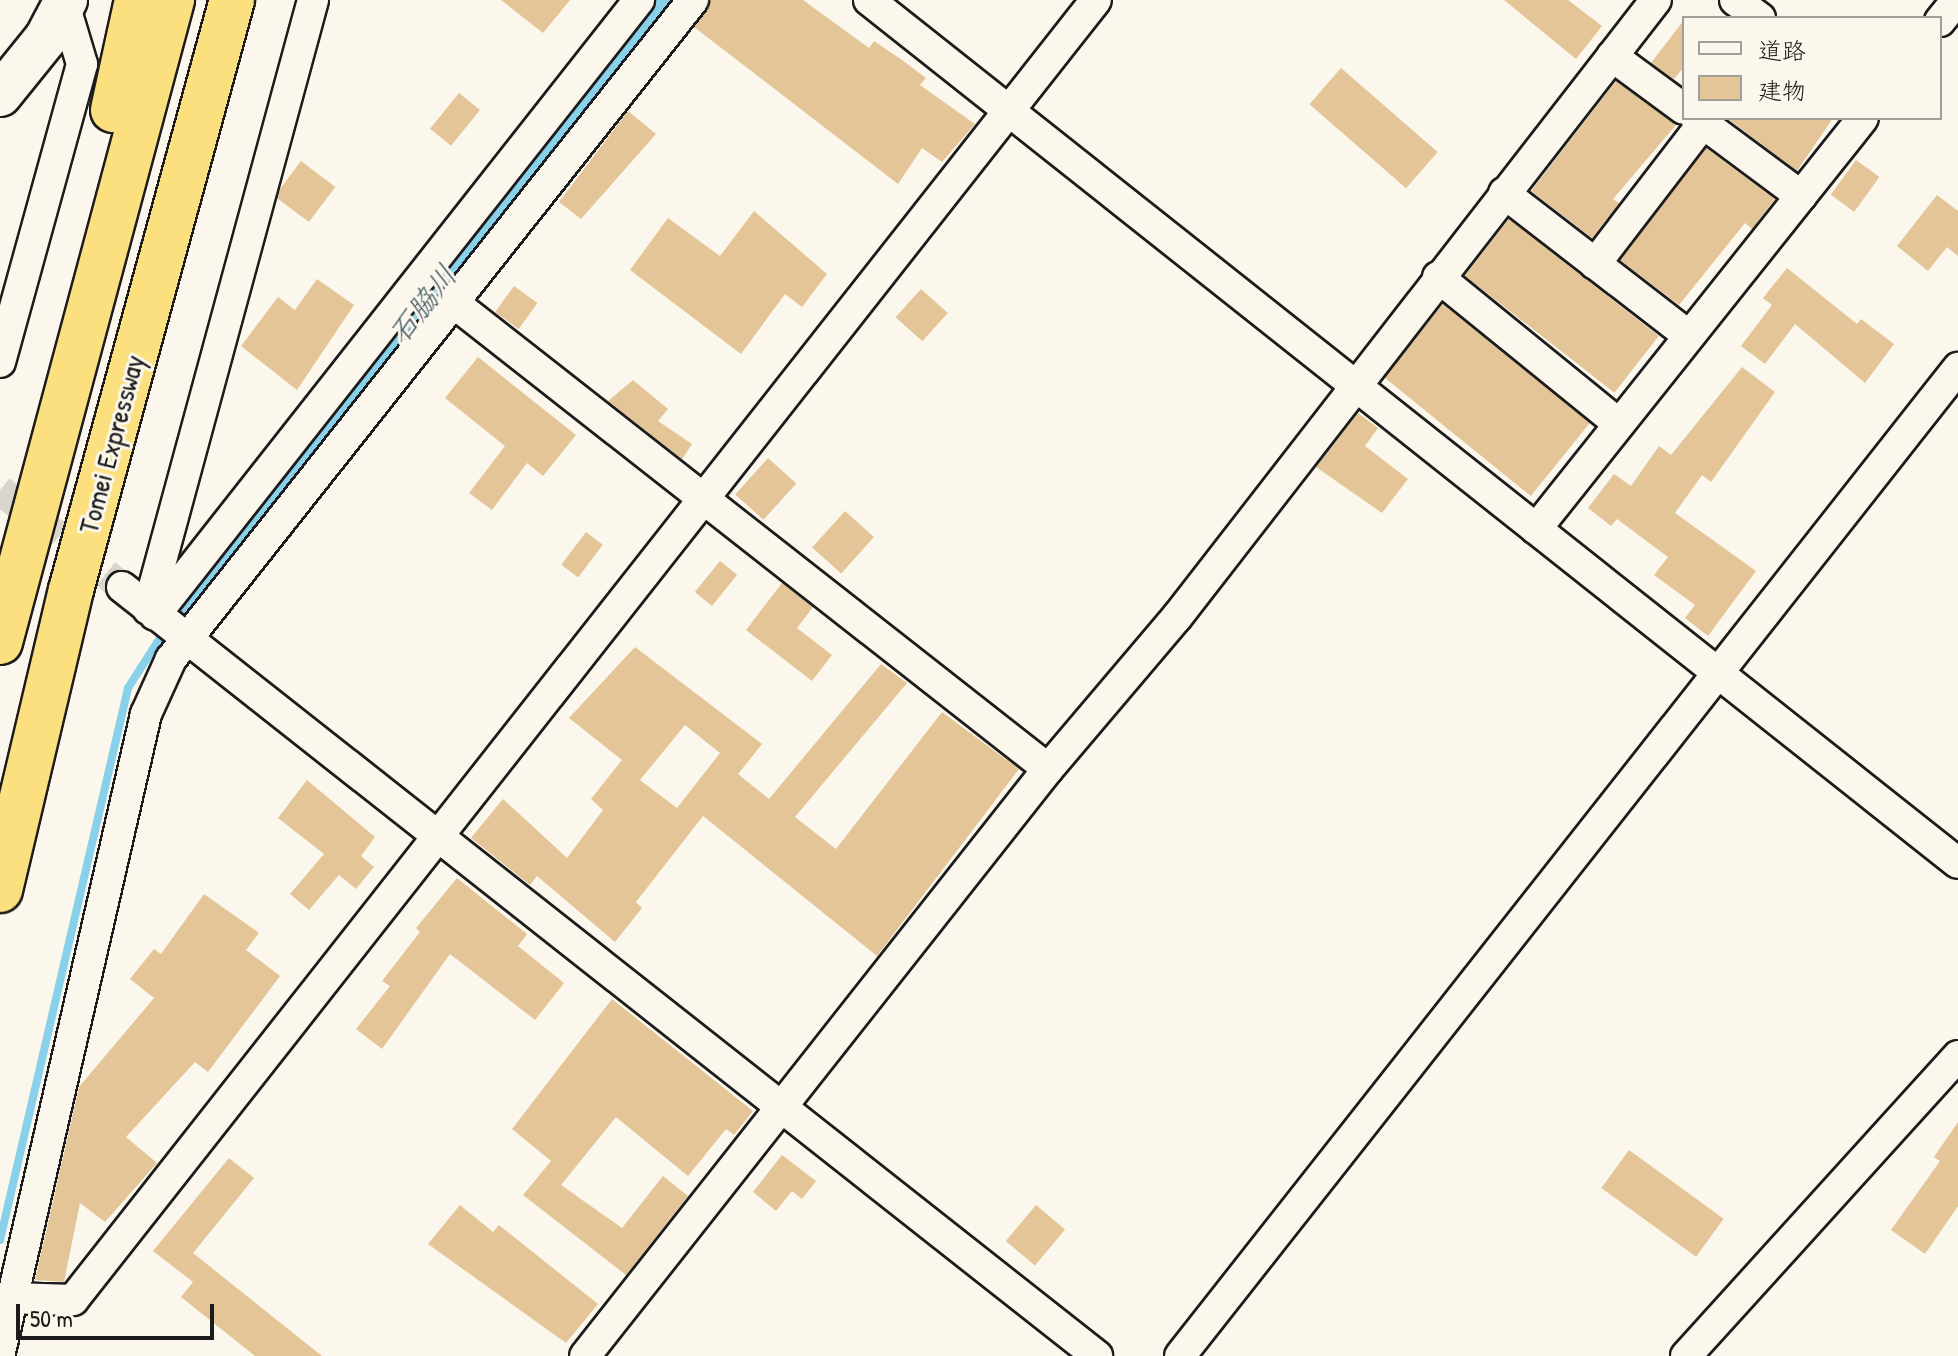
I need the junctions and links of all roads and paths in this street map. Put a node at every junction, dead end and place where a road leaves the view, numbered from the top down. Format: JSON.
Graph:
{"nodes":[{"id":1,"x":137,"y":0,"type":"edge"},
{"id":2,"x":172,"y":0,"type":"edge"},
{"id":3,"x":232,"y":0,"type":"edge"},
{"id":4,"x":313,"y":0,"type":"edge"},
{"id":5,"x":639,"y":0,"type":"edge"},
{"id":6,"x":693,"y":0,"type":"edge"},
{"id":7,"x":869,"y":0,"type":"edge"},
{"id":8,"x":1096,"y":0,"type":"edge"},
{"id":9,"x":1656,"y":0,"type":"edge"},
{"id":10,"x":1735,"y":0,"type":"edge"},
{"id":11,"x":65,"y":2,"type":"edge"},
{"id":12,"x":1757,"y":16,"type":"edge"},
{"id":13,"x":1612,"y":56,"type":"junction"},
{"id":14,"x":0,"y":95,"type":"edge"},
{"id":15,"x":1682,"y":108,"type":"edge"},
{"id":16,"x":1009,"y":110,"type":"junction"},
{"id":17,"x":1692,"y":120,"type":"edge"},
{"id":18,"x":1698,"y":120,"type":"edge"},
{"id":19,"x":1861,"y":120,"type":"edge"},
{"id":20,"x":1504,"y":193,"type":"junction"},
{"id":21,"x":1801,"y":196,"type":"junction"},
{"id":22,"x":1595,"y":264,"type":"junction"},
{"id":23,"x":1438,"y":277,"type":"junction"},
{"id":24,"x":454,"y":303,"type":"junction"},
{"id":25,"x":1689,"y":336,"type":"junction"},
{"id":26,"x":0,"y":362,"type":"edge"},
{"id":27,"x":1958,"y":368,"type":"edge"},
{"id":28,"x":1353,"y":384,"type":"junction"},
{"id":29,"x":1619,"y":424,"type":"junction"},
{"id":30,"x":703,"y":501,"type":"junction"},
{"id":31,"x":1536,"y":529,"type":"junction"},
{"id":32,"x":21,"y":551,"type":"junction"},
{"id":33,"x":122,"y":587,"type":"tunnel mouth"},
{"id":34,"x":152,"y":612,"type":"junction"},
{"id":35,"x":186,"y":639,"type":"junction"},
{"id":36,"x":0,"y":642,"type":"edge"},
{"id":37,"x":1718,"y":672,"type":"junction"},
{"id":38,"x":1048,"y":769,"type":"junction"},
{"id":39,"x":438,"y":839,"type":"junction"},
{"id":40,"x":1958,"y":863,"type":"edge"},
{"id":41,"x":0,"y":890,"type":"edge"},
{"id":42,"x":1958,"y":1056,"type":"edge"},
{"id":43,"x":785,"y":1109,"type":"junction"},
{"id":44,"x":10,"y":1298,"type":"junction"},
{"id":45,"x":0,"y":1352,"type":"edge"},
{"id":46,"x":585,"y":1356,"type":"edge"},
{"id":47,"x":1097,"y":1356,"type":"edge"},
{"id":48,"x":1180,"y":1356,"type":"edge"},
{"id":49,"x":1686,"y":1356,"type":"edge"}],
"edges":[{"from":1,"to":32,"type":"highway"},
{"from":2,"to":32,"type":"highway","name":"Tomei Expressway"},
{"from":3,"to":41,"type":"highway","name":"Tomei Expressway"},
{"from":4,"to":34,"type":"street"},
{"from":5,"to":34,"type":"street"},
{"from":6,"to":24,"type":"street"},
{"from":7,"to":16,"type":"street"},
{"from":8,"to":16,"type":"street"},
{"from":9,"to":13,"type":"street"},
{"from":10,"to":12,"type":"street"},
{"from":11,"to":14,"type":"street"},
{"from":11,"to":26,"type":"street"},
{"from":13,"to":15,"type":"street"},
{"from":13,"to":20,"type":"street"},
{"from":16,"to":28,"type":"street"},
{"from":16,"to":30,"type":"street"},
{"from":17,"to":22,"type":"street"},
{"from":18,"to":21,"type":"street"},
{"from":19,"to":21,"type":"street"},
{"from":20,"to":22,"type":"street"},
{"from":20,"to":23,"type":"street"},
{"from":21,"to":25,"type":"street"},
{"from":22,"to":25,"type":"street"},
{"from":23,"to":28,"type":"street"},
{"from":23,"to":29,"type":"street"},
{"from":24,"to":30,"type":"street"},
{"from":24,"to":35,"type":"street"},
{"from":25,"to":29,"type":"street"},
{"from":27,"to":37,"type":"street"},
{"from":28,"to":31,"type":"street"},
{"from":28,"to":38,"type":"street"},
{"from":29,"to":31,"type":"street"},
{"from":30,"to":38,"type":"street"},
{"from":30,"to":39,"type":"street"},
{"from":31,"to":37,"type":"street"},
{"from":32,"to":36,"type":"highway","name":"Tomei Expressway"},
{"from":33,"to":34,"type":"street"},
{"from":34,"to":35,"type":"street"},
{"from":35,"to":39,"type":"street"},
{"from":35,"to":44,"type":"street"},
{"from":37,"to":40,"type":"street"},
{"from":37,"to":48,"type":"street"},
{"from":38,"to":43,"type":"street"},
{"from":39,"to":43,"type":"street"},
{"from":39,"to":44,"type":"street"},
{"from":42,"to":49,"type":"street"},
{"from":43,"to":46,"type":"street"},
{"from":43,"to":47,"type":"street"},
{"from":44,"to":45,"type":"street"}]}
